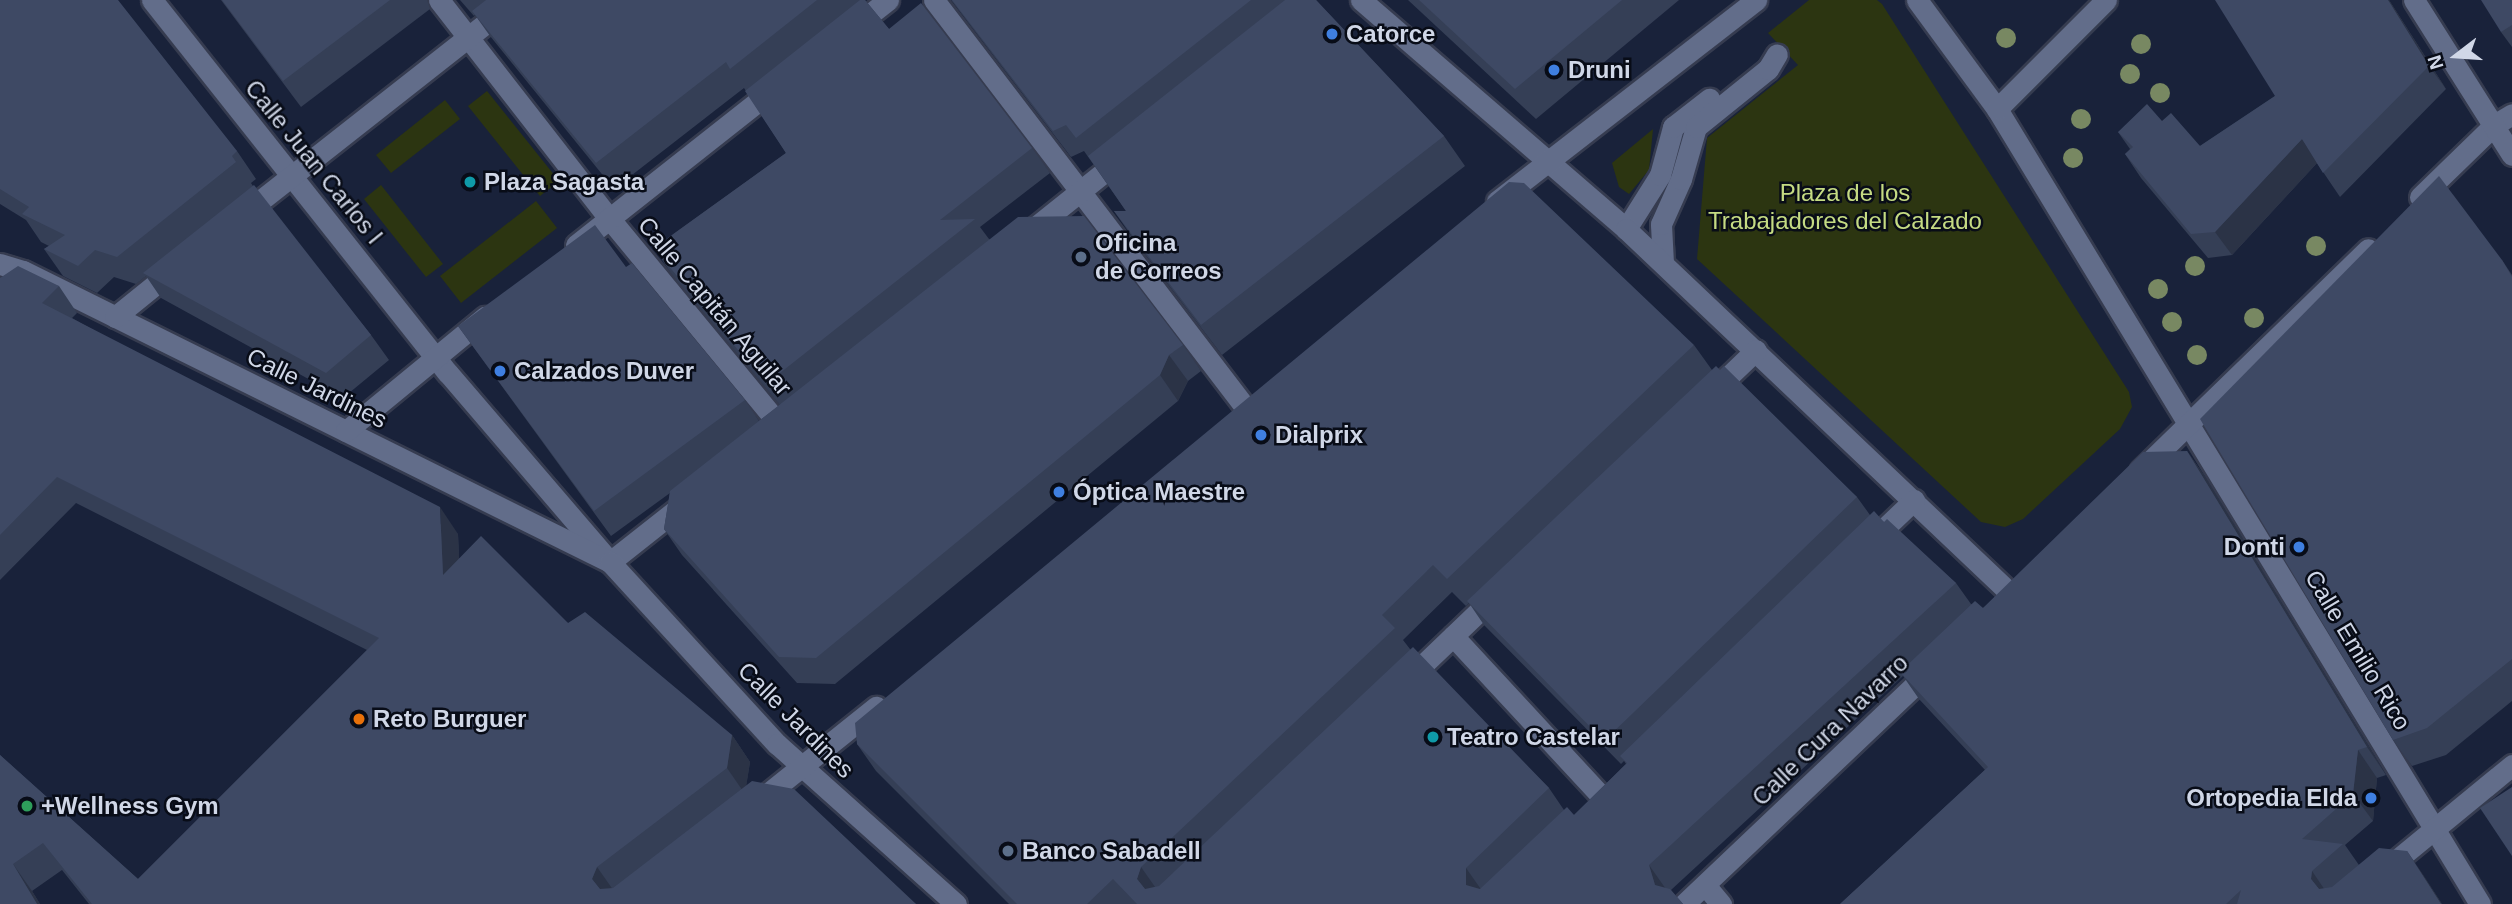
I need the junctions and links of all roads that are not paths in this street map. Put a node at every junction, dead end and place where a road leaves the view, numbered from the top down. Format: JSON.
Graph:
{"nodes":[{"id":1,"x":152,"y":0,"type":"edge"},
{"id":2,"x":439,"y":0,"type":"edge"},
{"id":3,"x":515,"y":0,"type":"edge"},
{"id":4,"x":888,"y":0,"type":"edge"},
{"id":5,"x":934,"y":0,"type":"edge"},
{"id":6,"x":1361,"y":0,"type":"edge"},
{"id":7,"x":1756,"y":0,"type":"edge"},
{"id":8,"x":1917,"y":0,"type":"edge"},
{"id":9,"x":2106,"y":0,"type":"edge"},
{"id":10,"x":2414,"y":0,"type":"edge"},
{"id":11,"x":469,"y":37,"type":"junction"},
{"id":12,"x":834,"y":42,"type":"edge"},
{"id":13,"x":791,"y":76,"type":"edge"},
{"id":14,"x":1997,"y":108,"type":"junction"},
{"id":15,"x":2512,"y":114,"type":"edge"},
{"id":16,"x":2494,"y":125,"type":"junction"},
{"id":17,"x":1145,"y":140,"type":"edge"},
{"id":18,"x":2512,"y":155,"type":"edge"},
{"id":19,"x":1546,"y":161,"type":"junction"},
{"id":20,"x":292,"y":177,"type":"junction"},
{"id":21,"x":1080,"y":192,"type":"junction"},
{"id":22,"x":2403,"y":214,"type":"edge"},
{"id":23,"x":1480,"y":215,"type":"edge"},
{"id":24,"x":609,"y":218,"type":"junction"},
{"id":25,"x":1626,"y":229,"type":"junction"},
{"id":26,"x":221,"y":232,"type":"edge"},
{"id":27,"x":2384,"y":233,"type":"edge"},
{"id":28,"x":1006,"y":250,"type":"edge"},
{"id":29,"x":189,"y":258,"type":"edge"},
{"id":30,"x":555,"y":261,"type":"edge"},
{"id":31,"x":1662,"y":263,"type":"junction"},
{"id":32,"x":0,"y":264,"type":"edge"},
{"id":33,"x":23,"y":271,"type":"junction"},
{"id":34,"x":0,"y":284,"type":"edge"},
{"id":35,"x":501,"y":304,"type":"edge"},
{"id":36,"x":115,"y":317,"type":"junction"},
{"id":37,"x":1756,"y":350,"type":"junction"},
{"id":38,"x":437,"y":356,"type":"junction"},
{"id":39,"x":1262,"y":393,"type":"edge"},
{"id":40,"x":1245,"y":407,"type":"junction"},
{"id":41,"x":1697,"y":407,"type":"edge"},
{"id":42,"x":803,"y":410,"type":"edge"},
{"id":43,"x":1227,"y":421,"type":"edge"},
{"id":44,"x":2190,"y":424,"type":"junction"},
{"id":45,"x":781,"y":427,"type":"junction"},
{"id":46,"x":346,"y":431,"type":"junction"},
{"id":47,"x":760,"y":444,"type":"edge"},
{"id":48,"x":708,"y":485,"type":"edge"},
{"id":49,"x":2120,"y":491,"type":"edge"},
{"id":50,"x":1914,"y":500,"type":"junction"},
{"id":51,"x":1854,"y":558,"type":"edge"},
{"id":52,"x":610,"y":562,"type":"junction"},
{"id":53,"x":2031,"y":575,"type":"edge"},
{"id":54,"x":1514,"y":579,"type":"edge"},
{"id":55,"x":1453,"y":636,"type":"junction"},
{"id":56,"x":1950,"y":651,"type":"edge"},
{"id":57,"x":1392,"y":694,"type":"edge"},
{"id":58,"x":891,"y":695,"type":"edge"},
{"id":59,"x":2512,"y":765,"type":"edge"},
{"id":60,"x":803,"y":767,"type":"junction"},
{"id":61,"x":1624,"y":780,"type":"edge"},
{"id":62,"x":1604,"y":799,"type":"junction"},
{"id":63,"x":739,"y":816,"type":"edge"},
{"id":64,"x":1584,"y":818,"type":"edge"},
{"id":65,"x":2435,"y":830,"type":"junction"},
{"id":66,"x":1705,"y":885,"type":"junction"},
{"id":67,"x":956,"y":904,"type":"edge"},
{"id":68,"x":1684,"y":904,"type":"edge"},
{"id":69,"x":1721,"y":904,"type":"edge"},
{"id":70,"x":2343,"y":904,"type":"edge"},
{"id":71,"x":2480,"y":904,"type":"edge"}],
"edges":[{"from":1,"to":20,"type":"street","name":"Calle Juan Carlos I"},
{"from":2,"to":11,"type":"street"},
{"from":3,"to":11,"type":"street"},
{"from":4,"to":12,"type":"street"},
{"from":5,"to":21,"type":"street"},
{"from":6,"to":19,"type":"street"},
{"from":7,"to":19,"type":"street"},
{"from":8,"to":14,"type":"street"},
{"from":9,"to":14,"type":"street"},
{"from":10,"to":16,"type":"street"},
{"from":11,"to":20,"type":"street"},
{"from":11,"to":24,"type":"street"},
{"from":13,"to":24,"type":"street"},
{"from":14,"to":44,"type":"street"},
{"from":15,"to":16,"type":"street"},
{"from":16,"to":18,"type":"street"},
{"from":16,"to":22,"type":"street"},
{"from":17,"to":21,"type":"street"},
{"from":19,"to":23,"type":"street"},
{"from":19,"to":25,"type":"street"},
{"from":20,"to":26,"type":"street"},
{"from":20,"to":38,"type":"street","name":"Calle Juan Carlos I"},
{"from":21,"to":28,"type":"street"},
{"from":21,"to":40,"type":"street"},
{"from":24,"to":30,"type":"street"},
{"from":24,"to":45,"type":"street","name":"Calle Capitán Aguilar"},
{"from":25,"to":31,"type":"street"},
{"from":25,"to":31,"type":"street"},
{"from":27,"to":44,"type":"street"},
{"from":29,"to":36,"type":"street"},
{"from":31,"to":37,"type":"street"},
{"from":32,"to":33,"type":"street","name":"Calle Jardines"},
{"from":33,"to":34,"type":"street"},
{"from":33,"to":36,"type":"street","name":"Calle Jardines"},
{"from":35,"to":38,"type":"street"},
{"from":36,"to":46,"type":"street","name":"Calle Jardines"},
{"from":37,"to":41,"type":"street"},
{"from":37,"to":50,"type":"street"},
{"from":38,"to":46,"type":"street"},
{"from":38,"to":52,"type":"street","name":"Calle Jardines"},
{"from":39,"to":40,"type":"street"},
{"from":40,"to":43,"type":"street"},
{"from":42,"to":45,"type":"street"},
{"from":44,"to":49,"type":"street"},
{"from":44,"to":65,"type":"street","name":"Calle Emilio Rico"},
{"from":45,"to":47,"type":"street"},
{"from":46,"to":52,"type":"street","name":"Calle Jardines"},
{"from":48,"to":52,"type":"street"},
{"from":50,"to":51,"type":"street"},
{"from":50,"to":53,"type":"street"},
{"from":52,"to":60,"type":"street","name":"Calle Jardines"},
{"from":54,"to":55,"type":"street"},
{"from":55,"to":57,"type":"street"},
{"from":55,"to":62,"type":"street"},
{"from":56,"to":66,"type":"street","name":"Calle Cura Navarro"},
{"from":58,"to":60,"type":"street"},
{"from":59,"to":65,"type":"street"},
{"from":60,"to":63,"type":"street"},
{"from":60,"to":67,"type":"street","name":"Calle Jardines"},
{"from":61,"to":62,"type":"street"},
{"from":62,"to":64,"type":"street"},
{"from":65,"to":70,"type":"street"},
{"from":65,"to":71,"type":"street","name":"Calle Emilio Rico"},
{"from":66,"to":68,"type":"street","name":"Calle Cura Navarro"},
{"from":66,"to":69,"type":"street"}]}
